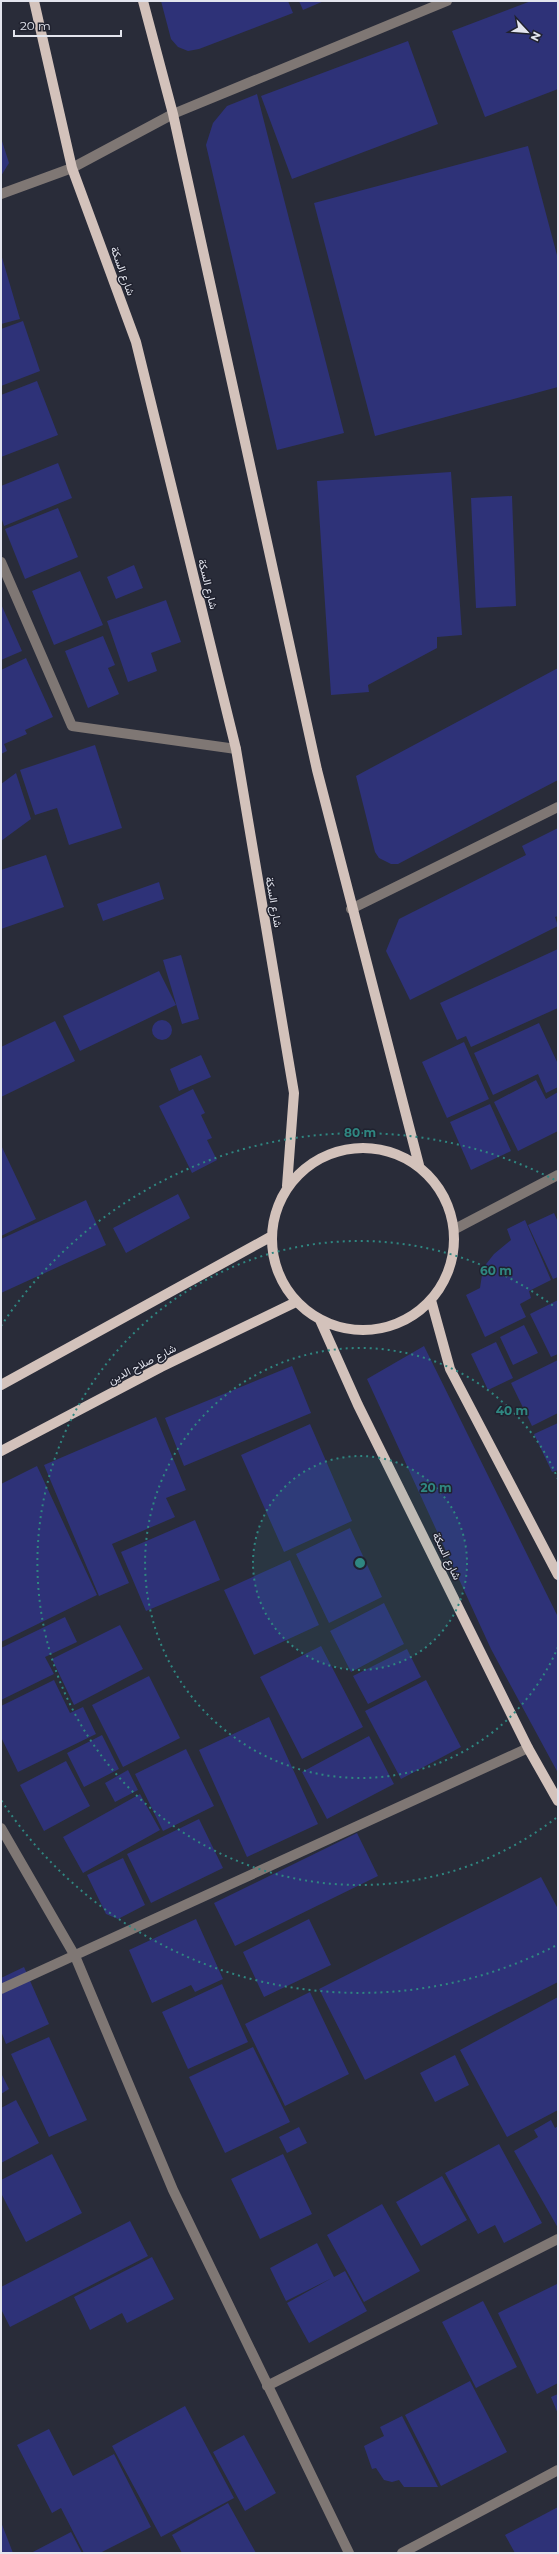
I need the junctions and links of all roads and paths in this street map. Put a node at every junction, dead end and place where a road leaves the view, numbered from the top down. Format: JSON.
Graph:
{"nodes":[{"id":1,"x":34,"y":1,"type":"edge"},
{"id":2,"x":143,"y":1,"type":"edge"},
{"id":3,"x":447,"y":1,"type":"edge"},
{"id":4,"x":173,"y":114,"type":"junction"},
{"id":5,"x":72,"y":168,"type":"junction"},
{"id":6,"x":1,"y":194,"type":"edge"},
{"id":7,"x":1,"y":562,"type":"edge"},
{"id":8,"x":236,"y":749,"type":"junction"},
{"id":9,"x":558,"y":807,"type":"edge"},
{"id":10,"x":352,"y":910,"type":"junction"},
{"id":11,"x":419,"y":1165,"type":"junction"},
{"id":12,"x":558,"y":1175,"type":"edge"},
{"id":13,"x":287,"y":1186,"type":"junction"},
{"id":14,"x":455,"y":1229,"type":"junction"},
{"id":15,"x":272,"y":1236,"type":"junction"},
{"id":16,"x":431,"y":1300,"type":"junction"},
{"id":17,"x":296,"y":1302,"type":"junction"},
{"id":18,"x":320,"y":1320,"type":"junction"},
{"id":19,"x":1,"y":1385,"type":"edge"},
{"id":20,"x":1,"y":1451,"type":"edge"},
{"id":21,"x":558,"y":1575,"type":"edge"},
{"id":22,"x":528,"y":1748,"type":"junction"},
{"id":23,"x":558,"y":1801,"type":"edge"},
{"id":24,"x":1,"y":1828,"type":"edge"},
{"id":25,"x":75,"y":1956,"type":"junction"},
{"id":26,"x":1,"y":1989,"type":"edge"},
{"id":27,"x":558,"y":2239,"type":"edge"},
{"id":28,"x":267,"y":2386,"type":"junction"},
{"id":29,"x":558,"y":2470,"type":"edge"},
{"id":30,"x":349,"y":2553,"type":"edge"},
{"id":31,"x":402,"y":2553,"type":"edge"}],
"edges":[{"from":1,"to":5,"type":"main road","name":"شارع السكة"},
{"from":2,"to":4,"type":"main road"},
{"from":3,"to":4,"type":"street"},
{"from":4,"to":5,"type":"street"},
{"from":4,"to":10,"type":"main road"},
{"from":5,"to":6,"type":"street"},
{"from":5,"to":8,"type":"main road","name":"شارع السكة"},
{"from":7,"to":8,"type":"street"},
{"from":8,"to":13,"type":"main road","name":"شارع السكة"},
{"from":9,"to":10,"type":"street"},
{"from":10,"to":11,"type":"main road"},
{"from":11,"to":13,"type":"main road"},
{"from":11,"to":14,"type":"main road"},
{"from":12,"to":14,"type":"street"},
{"from":13,"to":15,"type":"main road"},
{"from":14,"to":16,"type":"main road"},
{"from":15,"to":17,"type":"main road"},
{"from":15,"to":19,"type":"main road"},
{"from":16,"to":18,"type":"main road"},
{"from":16,"to":21,"type":"main road"},
{"from":17,"to":18,"type":"main road"},
{"from":17,"to":20,"type":"main road","name":"شارع صلاح الدين"},
{"from":18,"to":22,"type":"main road","name":"شارع السكة"},
{"from":22,"to":23,"type":"main road","name":"شارع السكة"},
{"from":22,"to":25,"type":"street"},
{"from":24,"to":25,"type":"street"},
{"from":25,"to":26,"type":"street"},
{"from":25,"to":28,"type":"street"},
{"from":27,"to":28,"type":"street"},
{"from":28,"to":30,"type":"street"},
{"from":29,"to":31,"type":"street"}]}
